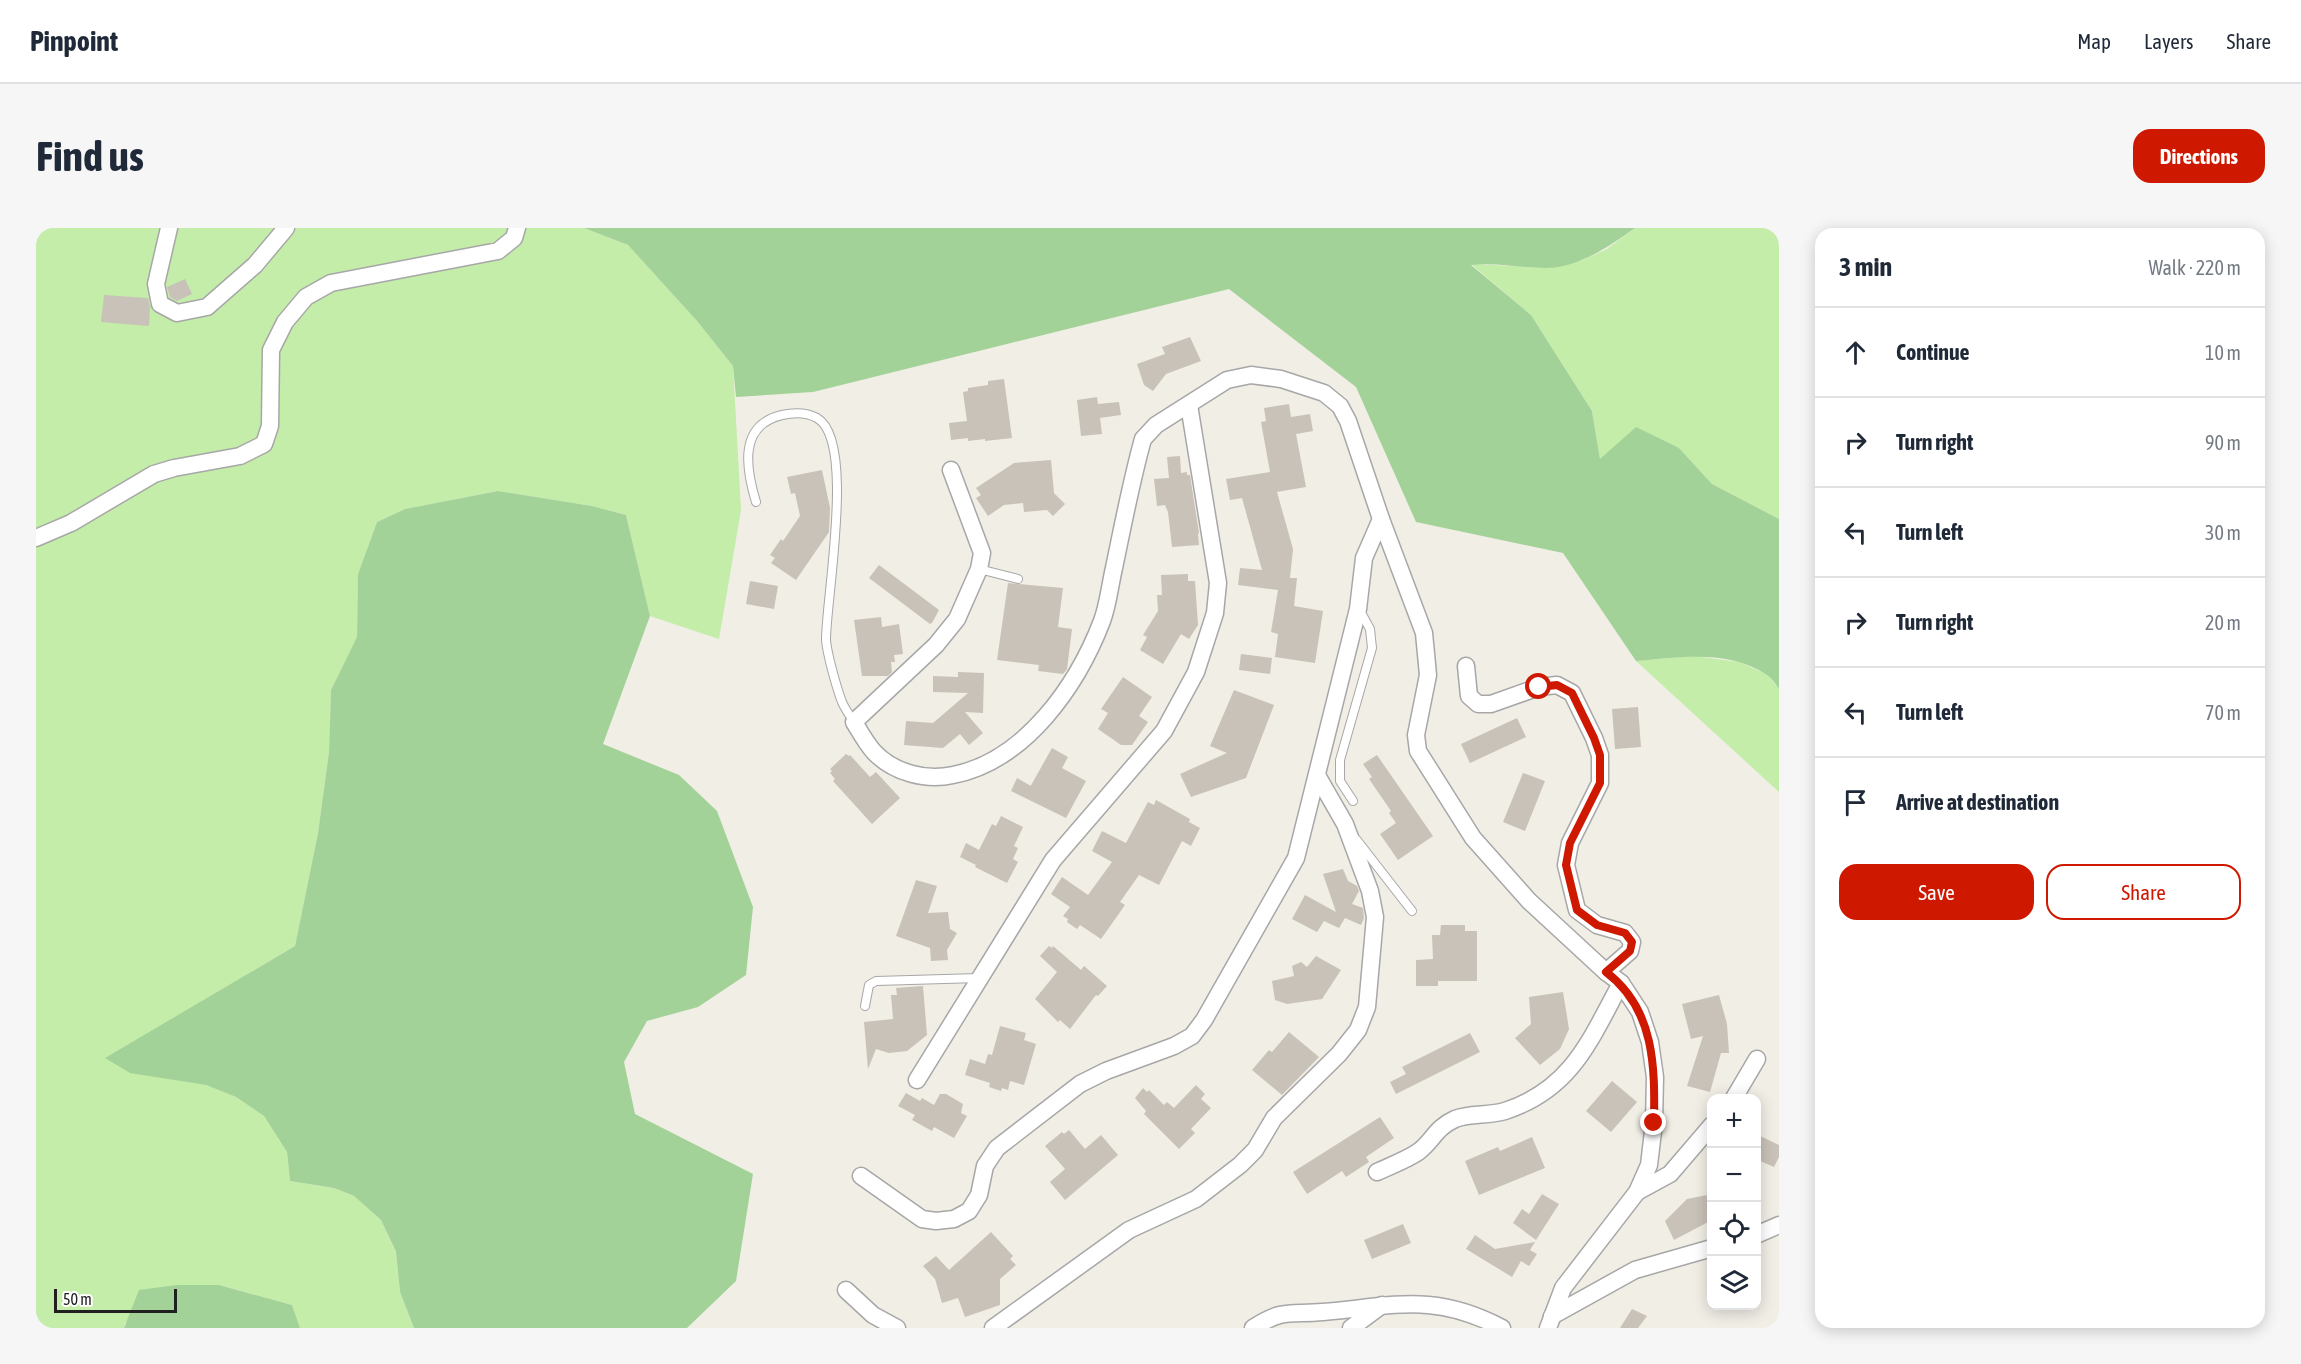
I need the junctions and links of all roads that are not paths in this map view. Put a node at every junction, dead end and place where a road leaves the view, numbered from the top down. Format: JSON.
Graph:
{"nodes":[{"id":1,"x":169,"y":228,"type":"edge"},
{"id":2,"x":286,"y":228,"type":"edge"},
{"id":3,"x":517,"y":228,"type":"edge"},
{"id":4,"x":1189,"y":405,"type":"junction"},
{"id":5,"x":951,"y":470,"type":"dead end"},
{"id":6,"x":756,"y":502,"type":"dead end"},
{"id":7,"x":1381,"y":519,"type":"junction"},
{"id":8,"x":36,"y":538,"type":"edge"},
{"id":9,"x":979,"y":569,"type":"junction"},
{"id":10,"x":1018,"y":579,"type":"dead end"},
{"id":11,"x":1358,"y":609,"type":"junction"},
{"id":12,"x":1466,"y":666,"type":"dead end"},
{"id":13,"x":854,"y":722,"type":"junction"},
{"id":14,"x":1318,"y":777,"type":"junction"},
{"id":15,"x":1353,"y":801,"type":"dead end"},
{"id":16,"x":1345,"y":824,"type":"junction"},
{"id":17,"x":1412,"y":912,"type":"dead end"},
{"id":18,"x":1606,"y":972,"type":"junction"},
{"id":19,"x":979,"y":978,"type":"junction"},
{"id":20,"x":1621,"y":983,"type":"junction"},
{"id":21,"x":865,"y":1006,"type":"dead end"},
{"id":22,"x":1757,"y":1059,"type":"dead end"},
{"id":23,"x":916,"y":1080,"type":"dead end"},
{"id":24,"x":1736,"y":1094,"type":"edge"},
{"id":25,"x":1707,"y":1131,"type":"edge"},
{"id":26,"x":1377,"y":1172,"type":"dead end"},
{"id":27,"x":861,"y":1176,"type":"dead end"},
{"id":28,"x":1637,"y":1192,"type":"junction"},
{"id":29,"x":1779,"y":1225,"type":"edge"},
{"id":30,"x":1761,"y":1233,"type":"edge"},
{"id":31,"x":1707,"y":1249,"type":"edge"},
{"id":32,"x":846,"y":1290,"type":"dead end"},
{"id":33,"x":1382,"y":1305,"type":"junction"},
{"id":34,"x":1550,"y":1322,"type":"edge"},
{"id":35,"x":897,"y":1328,"type":"edge"},
{"id":36,"x":993,"y":1328,"type":"edge"},
{"id":37,"x":1253,"y":1328,"type":"edge"},
{"id":38,"x":1351,"y":1328,"type":"edge"},
{"id":39,"x":1502,"y":1328,"type":"edge"}],
"edges":[{"from":1,"to":2,"type":"street"},
{"from":3,"to":8,"type":"street"},
{"from":4,"to":7,"type":"street"},
{"from":4,"to":13,"type":"street"},
{"from":4,"to":19,"type":"street"},
{"from":5,"to":9,"type":"street"},
{"from":6,"to":13,"type":"lane"},
{"from":7,"to":11,"type":"street"},
{"from":7,"to":18,"type":"street"},
{"from":9,"to":10,"type":"lane"},
{"from":9,"to":13,"type":"street"},
{"from":11,"to":14,"type":"street"},
{"from":11,"to":15,"type":"lane"},
{"from":12,"to":18,"type":"street"},
{"from":14,"to":16,"type":"street"},
{"from":14,"to":27,"type":"street"},
{"from":16,"to":17,"type":"lane"},
{"from":16,"to":36,"type":"street"},
{"from":18,"to":20,"type":"street"},
{"from":19,"to":21,"type":"lane"},
{"from":19,"to":23,"type":"street"},
{"from":20,"to":26,"type":"street"},
{"from":20,"to":28,"type":"street"},
{"from":22,"to":24,"type":"street"},
{"from":25,"to":28,"type":"street"},
{"from":28,"to":34,"type":"street"},
{"from":29,"to":30,"type":"street"},
{"from":31,"to":34,"type":"street"},
{"from":32,"to":35,"type":"street"},
{"from":33,"to":37,"type":"street"},
{"from":33,"to":38,"type":"street"},
{"from":33,"to":39,"type":"street"}]}
